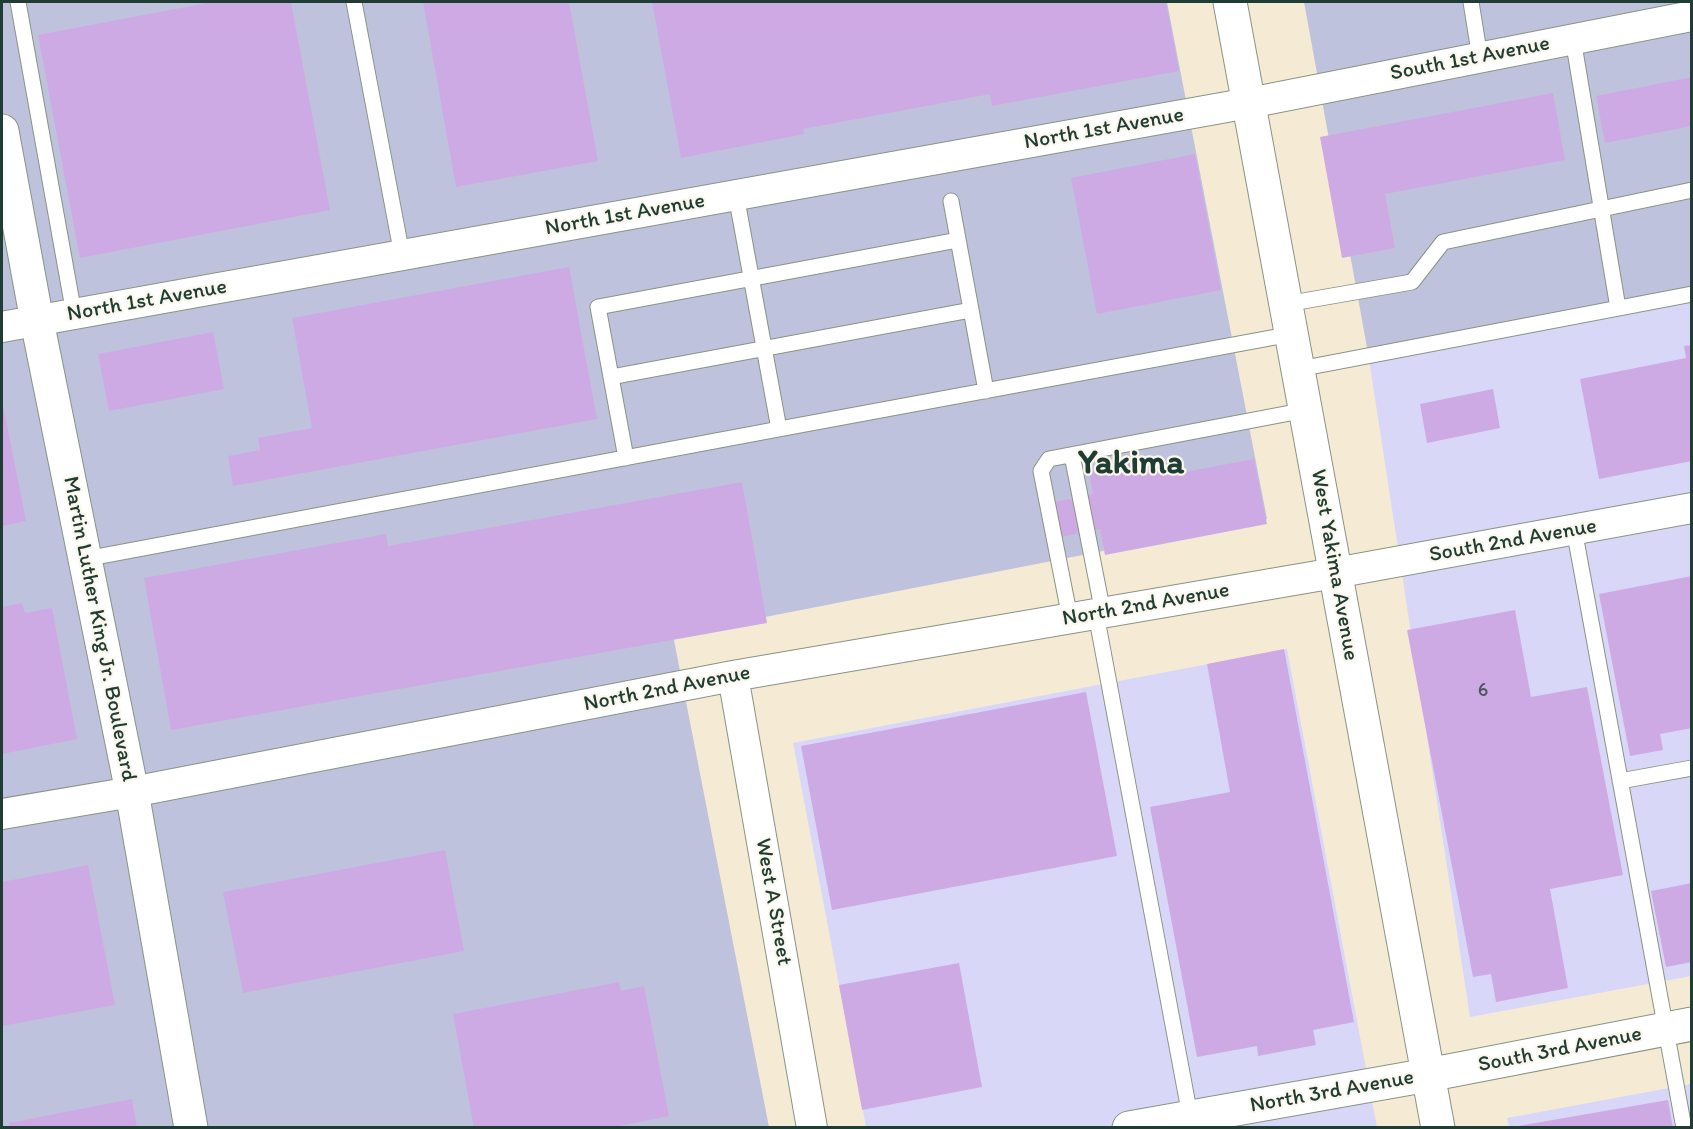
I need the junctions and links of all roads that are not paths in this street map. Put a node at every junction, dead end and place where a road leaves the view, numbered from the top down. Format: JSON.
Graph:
{"nodes":[{"id":1,"x":18,"y":2,"type":"edge"},
{"id":2,"x":354,"y":2,"type":"edge"},
{"id":3,"x":1230,"y":2,"type":"edge"},
{"id":4,"x":1471,"y":2,"type":"edge"},
{"id":5,"x":1692,"y":16,"type":"edge"},
{"id":6,"x":1573,"y":39,"type":"junction"},
{"id":7,"x":1480,"y":57,"type":"junction"},
{"id":8,"x":1249,"y":103,"type":"junction"},
{"id":9,"x":2,"y":131,"type":"edge"},
{"id":10,"x":1692,"y":190,"type":"edge"},
{"id":11,"x":736,"y":195,"type":"junction"},
{"id":12,"x":951,"y":201,"type":"dead end"},
{"id":13,"x":1601,"y":209,"type":"junction"},
{"id":14,"x":958,"y":240,"type":"junction"},
{"id":15,"x":402,"y":255,"type":"junction"},
{"id":16,"x":752,"y":279,"type":"junction"},
{"id":17,"x":1692,"y":294,"type":"edge"},
{"id":18,"x":1618,"y":308,"type":"junction"},
{"id":19,"x":971,"y":310,"type":"junction"},
{"id":20,"x":74,"y":314,"type":"junction"},
{"id":21,"x":1289,"y":319,"type":"junction"},
{"id":22,"x":37,"y":321,"type":"junction"},
{"id":23,"x":2,"y":327,"type":"edge"},
{"id":24,"x":765,"y":348,"type":"junction"},
{"id":25,"x":1299,"y":369,"type":"junction"},
{"id":26,"x":611,"y":377,"type":"junction"},
{"id":27,"x":987,"y":391,"type":"junction"},
{"id":28,"x":1306,"y":410,"type":"junction"},
{"id":29,"x":779,"y":429,"type":"junction"},
{"id":30,"x":1072,"y":455,"type":"junction"},
{"id":31,"x":626,"y":458,"type":"junction"},
{"id":32,"x":1692,"y":508,"type":"edge"},
{"id":33,"x":1574,"y":530,"type":"junction"},
{"id":34,"x":85,"y":559,"type":"junction"},
{"id":35,"x":1335,"y":573,"type":"junction"},
{"id":36,"x":1090,"y":615,"type":"junction"},
{"id":37,"x":733,"y":676,"type":"junction"},
{"id":38,"x":1692,"y":768,"type":"edge"},
{"id":39,"x":1620,"y":781,"type":"junction"},
{"id":40,"x":132,"y":792,"type":"junction"},
{"id":41,"x":2,"y":814,"type":"edge"},
{"id":42,"x":1679,"y":1026,"type":"edge"},
{"id":43,"x":1428,"y":1076,"type":"junction"},
{"id":44,"x":1191,"y":1122,"type":"edge"},
{"id":45,"x":191,"y":1128,"type":"edge"},
{"id":46,"x":812,"y":1128,"type":"edge"},
{"id":47,"x":1129,"y":1128,"type":"edge"},
{"id":48,"x":1438,"y":1128,"type":"edge"},
{"id":49,"x":1684,"y":1128,"type":"edge"}],
"edges":[{"from":1,"to":20,"type":"lane"},
{"from":2,"to":15,"type":"lane"},
{"from":3,"to":8,"type":"main road","name":"West Yakima Avenue"},
{"from":4,"to":7,"type":"lane"},
{"from":5,"to":6,"type":"street","name":"South 1st Avenue"},
{"from":6,"to":7,"type":"street","name":"South 1st Avenue"},
{"from":6,"to":13,"type":"lane"},
{"from":7,"to":8,"type":"street","name":"South 1st Avenue"},
{"from":8,"to":11,"type":"street","name":"North 1st Avenue"},
{"from":8,"to":21,"type":"main road","name":"West Yakima Avenue"},
{"from":9,"to":22,"type":"main road","name":"Martin Luther King Jr. Boulevard"},
{"from":10,"to":13,"type":"lane"},
{"from":11,"to":15,"type":"street","name":"North 1st Avenue"},
{"from":11,"to":16,"type":"lane"},
{"from":12,"to":14,"type":"lane"},
{"from":13,"to":18,"type":"lane"},
{"from":13,"to":21,"type":"lane"},
{"from":14,"to":16,"type":"lane"},
{"from":14,"to":19,"type":"lane"},
{"from":15,"to":20,"type":"street","name":"North 1st Avenue"},
{"from":16,"to":24,"type":"lane"},
{"from":16,"to":26,"type":"lane"},
{"from":17,"to":18,"type":"lane"},
{"from":18,"to":25,"type":"lane"},
{"from":19,"to":24,"type":"lane"},
{"from":19,"to":27,"type":"lane"},
{"from":20,"to":22,"type":"street","name":"North 1st Avenue"},
{"from":21,"to":25,"type":"main road","name":"West Yakima Avenue"},
{"from":21,"to":27,"type":"lane"},
{"from":22,"to":23,"type":"street","name":"North 1st Avenue"},
{"from":22,"to":34,"type":"main road","name":"Martin Luther King Jr. Boulevard"},
{"from":24,"to":26,"type":"lane"},
{"from":24,"to":29,"type":"lane"},
{"from":25,"to":28,"type":"main road","name":"West Yakima Avenue"},
{"from":26,"to":31,"type":"lane"},
{"from":27,"to":29,"type":"lane"},
{"from":28,"to":30,"type":"lane"},
{"from":28,"to":35,"type":"main road","name":"West Yakima Avenue"},
{"from":29,"to":31,"type":"lane"},
{"from":30,"to":36,"type":"lane"},
{"from":30,"to":36,"type":"lane"},
{"from":31,"to":34,"type":"lane"},
{"from":32,"to":33,"type":"street","name":"South 2nd Avenue"},
{"from":33,"to":35,"type":"street","name":"South 2nd Avenue"},
{"from":33,"to":39,"type":"lane"},
{"from":34,"to":40,"type":"main road","name":"Martin Luther King Jr. Boulevard"},
{"from":35,"to":36,"type":"street","name":"North 2nd Avenue"},
{"from":35,"to":43,"type":"main road","name":"West Yakima Avenue"},
{"from":36,"to":37,"type":"street","name":"North 2nd Avenue"},
{"from":36,"to":44,"type":"lane"},
{"from":37,"to":40,"type":"street","name":"North 2nd Avenue"},
{"from":37,"to":46,"type":"street","name":"West A Street"},
{"from":38,"to":39,"type":"lane"},
{"from":39,"to":42,"type":"lane"},
{"from":40,"to":41,"type":"street","name":"North 2nd Avenue"},
{"from":40,"to":45,"type":"main road","name":"Martin Luther King Jr. Boulevard"},
{"from":42,"to":43,"type":"main road","name":"South 3rd Avenue"},
{"from":42,"to":49,"type":"lane"},
{"from":43,"to":44,"type":"main road","name":"North 3rd Avenue"},
{"from":43,"to":48,"type":"main road","name":"West Yakima Avenue"},
{"from":44,"to":47,"type":"main road","name":"North 3rd Avenue"}]}
